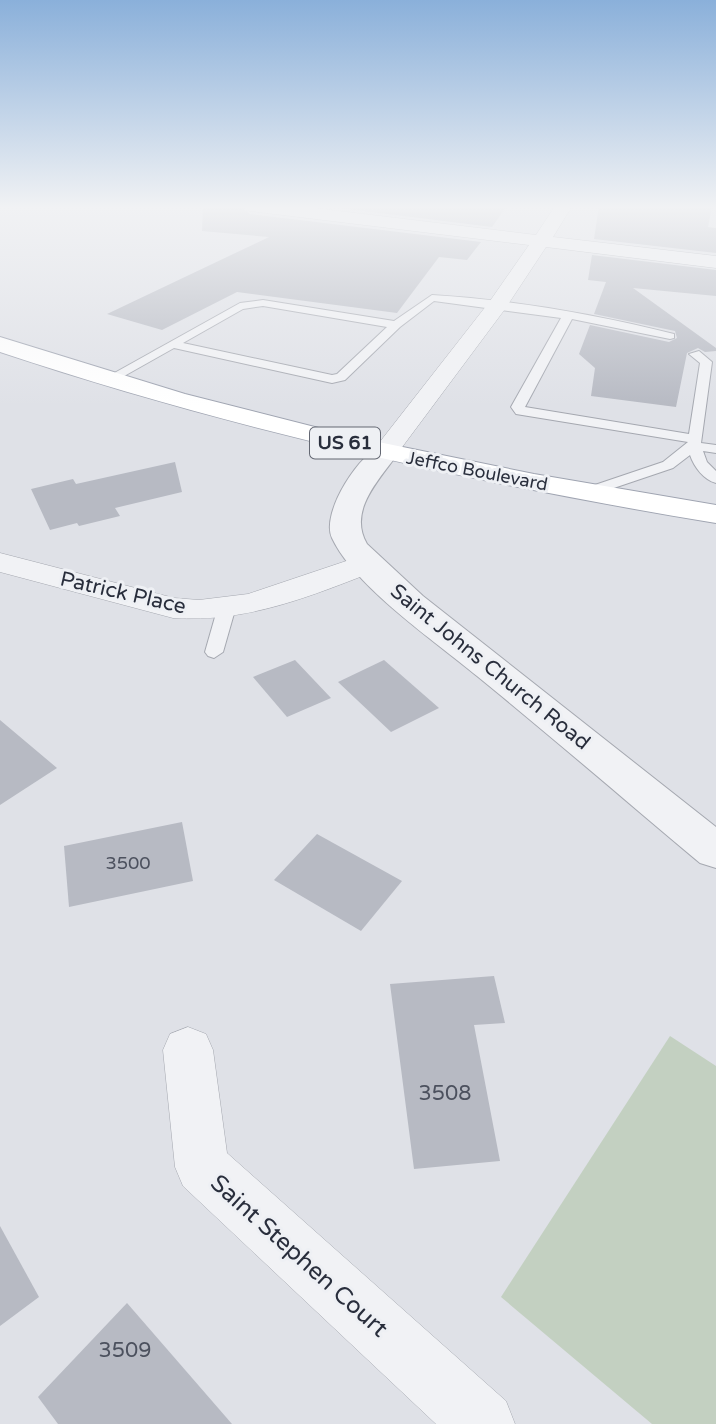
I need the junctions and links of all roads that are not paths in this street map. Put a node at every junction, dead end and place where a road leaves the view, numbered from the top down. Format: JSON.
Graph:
{"nodes":[{"id":1,"x":521,"y":272,"type":"edge"},
{"id":2,"x":498,"y":305,"type":"junction"},
{"id":3,"x":568,"y":316,"type":"junction"},
{"id":4,"x":396,"y":325,"type":"junction"},
{"id":5,"x":670,"y":336,"type":"dead end"},
{"id":6,"x":0,"y":344,"type":"edge"},
{"id":7,"x":172,"y":344,"type":"junction"},
{"id":8,"x":695,"y":354,"type":"dead end"},
{"id":9,"x":106,"y":381,"type":"junction"},
{"id":10,"x":694,"y":442,"type":"junction"},
{"id":11,"x":716,"y":449,"type":"edge"},
{"id":12,"x":384,"y":452,"type":"junction"},
{"id":13,"x":716,"y":478,"type":"edge"},
{"id":14,"x":588,"y":492,"type":"junction"},
{"id":15,"x":716,"y":514,"type":"edge"},
{"id":16,"x":0,"y":562,"type":"edge"},
{"id":17,"x":366,"y":563,"type":"junction"},
{"id":18,"x":226,"y":610,"type":"junction"},
{"id":19,"x":214,"y":652,"type":"dead end"},
{"id":20,"x":716,"y":851,"type":"edge"},
{"id":21,"x":188,"y":1050,"type":"dead end"},
{"id":22,"x":483,"y":1424,"type":"edge"}],
"edges":[{"from":1,"to":2,"type":"street"},
{"from":2,"to":3,"type":"lane"},
{"from":2,"to":4,"type":"lane"},
{"from":2,"to":12,"type":"street"},
{"from":3,"to":5,"type":"lane"},
{"from":3,"to":10,"type":"lane"},
{"from":4,"to":7,"type":"lane"},
{"from":4,"to":7,"type":"lane"},
{"from":6,"to":9,"type":"main road","name":"Jeffco Boulevard","number":"US 61"},
{"from":7,"to":9,"type":"lane"},
{"from":8,"to":10,"type":"lane"},
{"from":9,"to":12,"type":"main road","name":"Jeffco Boulevard","number":"US 61"},
{"from":10,"to":11,"type":"lane"},
{"from":10,"to":13,"type":"lane"},
{"from":10,"to":14,"type":"lane"},
{"from":12,"to":14,"type":"main road","name":"Jeffco Boulevard","number":"US 61"},
{"from":12,"to":17,"type":"street","name":"Saint Johns Church Road"},
{"from":14,"to":15,"type":"main road","name":"Jeffco Boulevard","number":"US 61"},
{"from":16,"to":18,"type":"street","name":"Patrick Place"},
{"from":17,"to":18,"type":"street","name":"Patrick Place"},
{"from":17,"to":20,"type":"street","name":"Saint Johns Church Road"},
{"from":18,"to":19,"type":"lane"},
{"from":21,"to":22,"type":"street","name":"Saint Stephen Court"}]}
